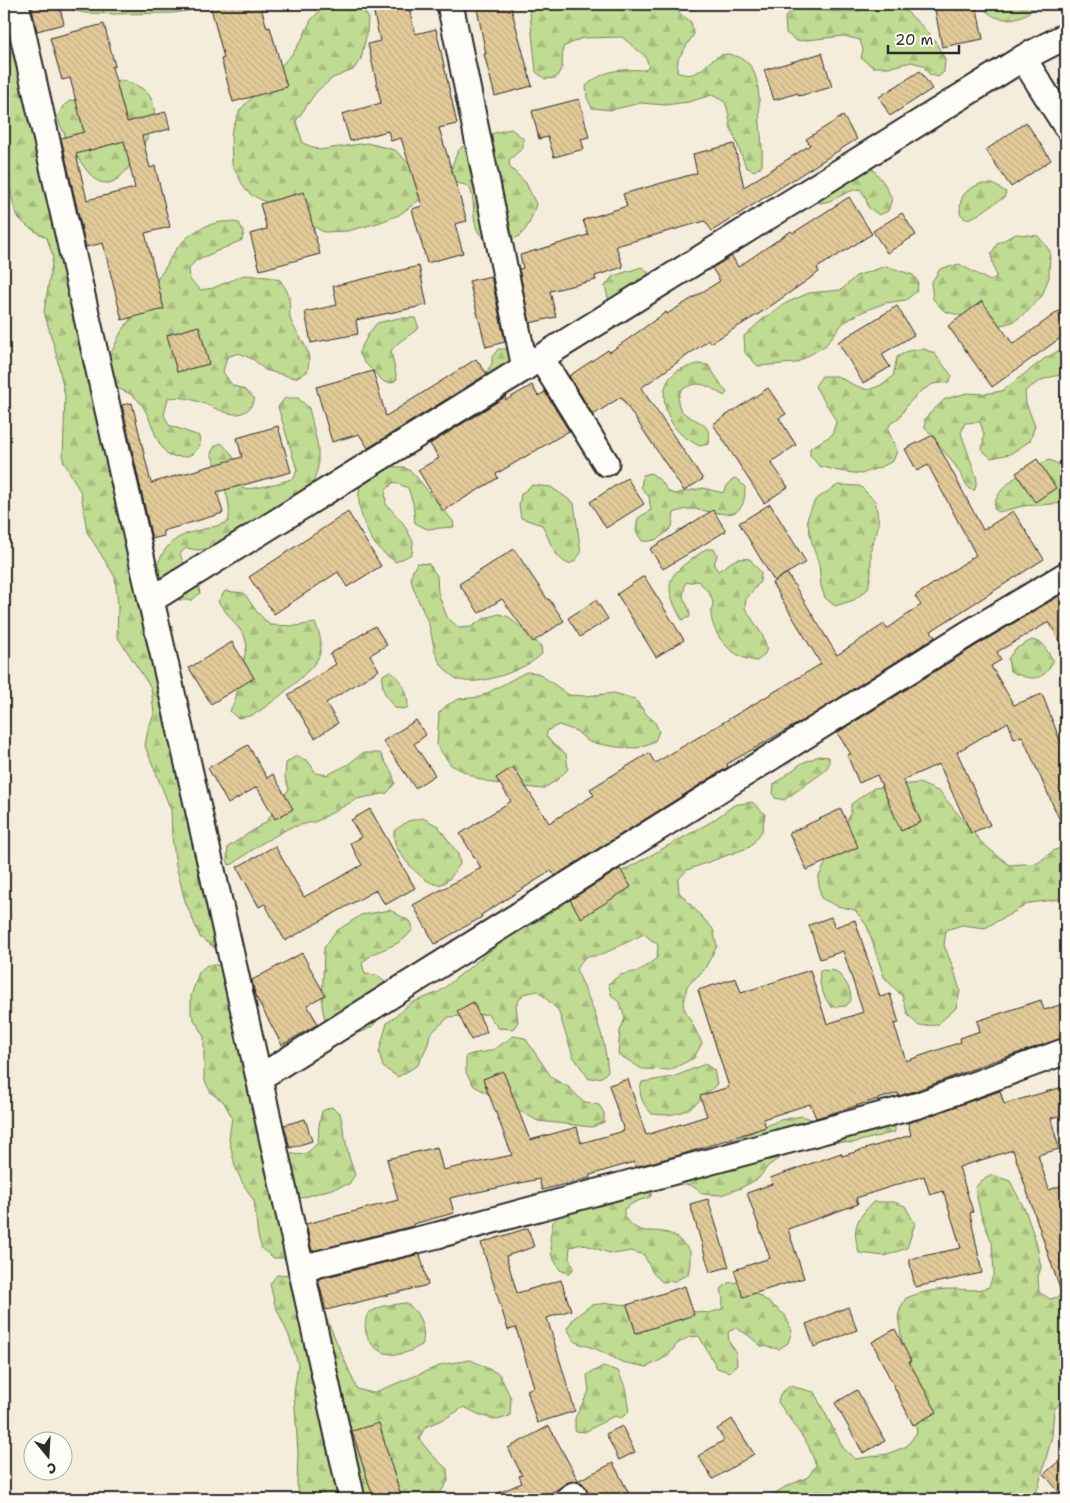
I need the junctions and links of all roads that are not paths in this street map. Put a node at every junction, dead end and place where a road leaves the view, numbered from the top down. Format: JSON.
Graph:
{"nodes":[{"id":1,"x":16,"y":4,"type":"edge"},
{"id":2,"x":450,"y":4,"type":"edge"},
{"id":3,"x":1066,"y":36,"type":"edge"},
{"id":4,"x":1022,"y":58,"type":"junction"},
{"id":5,"x":1066,"y":126,"type":"edge"},
{"id":6,"x":533,"y":363,"type":"junction"},
{"id":7,"x":606,"y":463,"type":"dead end"},
{"id":8,"x":1066,"y":575,"type":"edge"},
{"id":9,"x":151,"y":600,"type":"junction"},
{"id":10,"x":1066,"y":1051,"type":"edge"},
{"id":11,"x":259,"y":1078,"type":"junction"},
{"id":12,"x":301,"y":1268,"type":"junction"},
{"id":13,"x":352,"y":1499,"type":"edge"}],
"edges":[{"from":1,"to":9,"type":"lane"},
{"from":2,"to":6,"type":"lane"},
{"from":3,"to":4,"type":"lane"},
{"from":4,"to":5,"type":"lane"},
{"from":4,"to":6,"type":"lane"},
{"from":6,"to":7,"type":"lane"},
{"from":6,"to":9,"type":"lane"},
{"from":8,"to":11,"type":"lane"},
{"from":9,"to":11,"type":"lane"},
{"from":10,"to":12,"type":"lane"},
{"from":11,"to":12,"type":"lane"},
{"from":12,"to":13,"type":"lane"}]}
